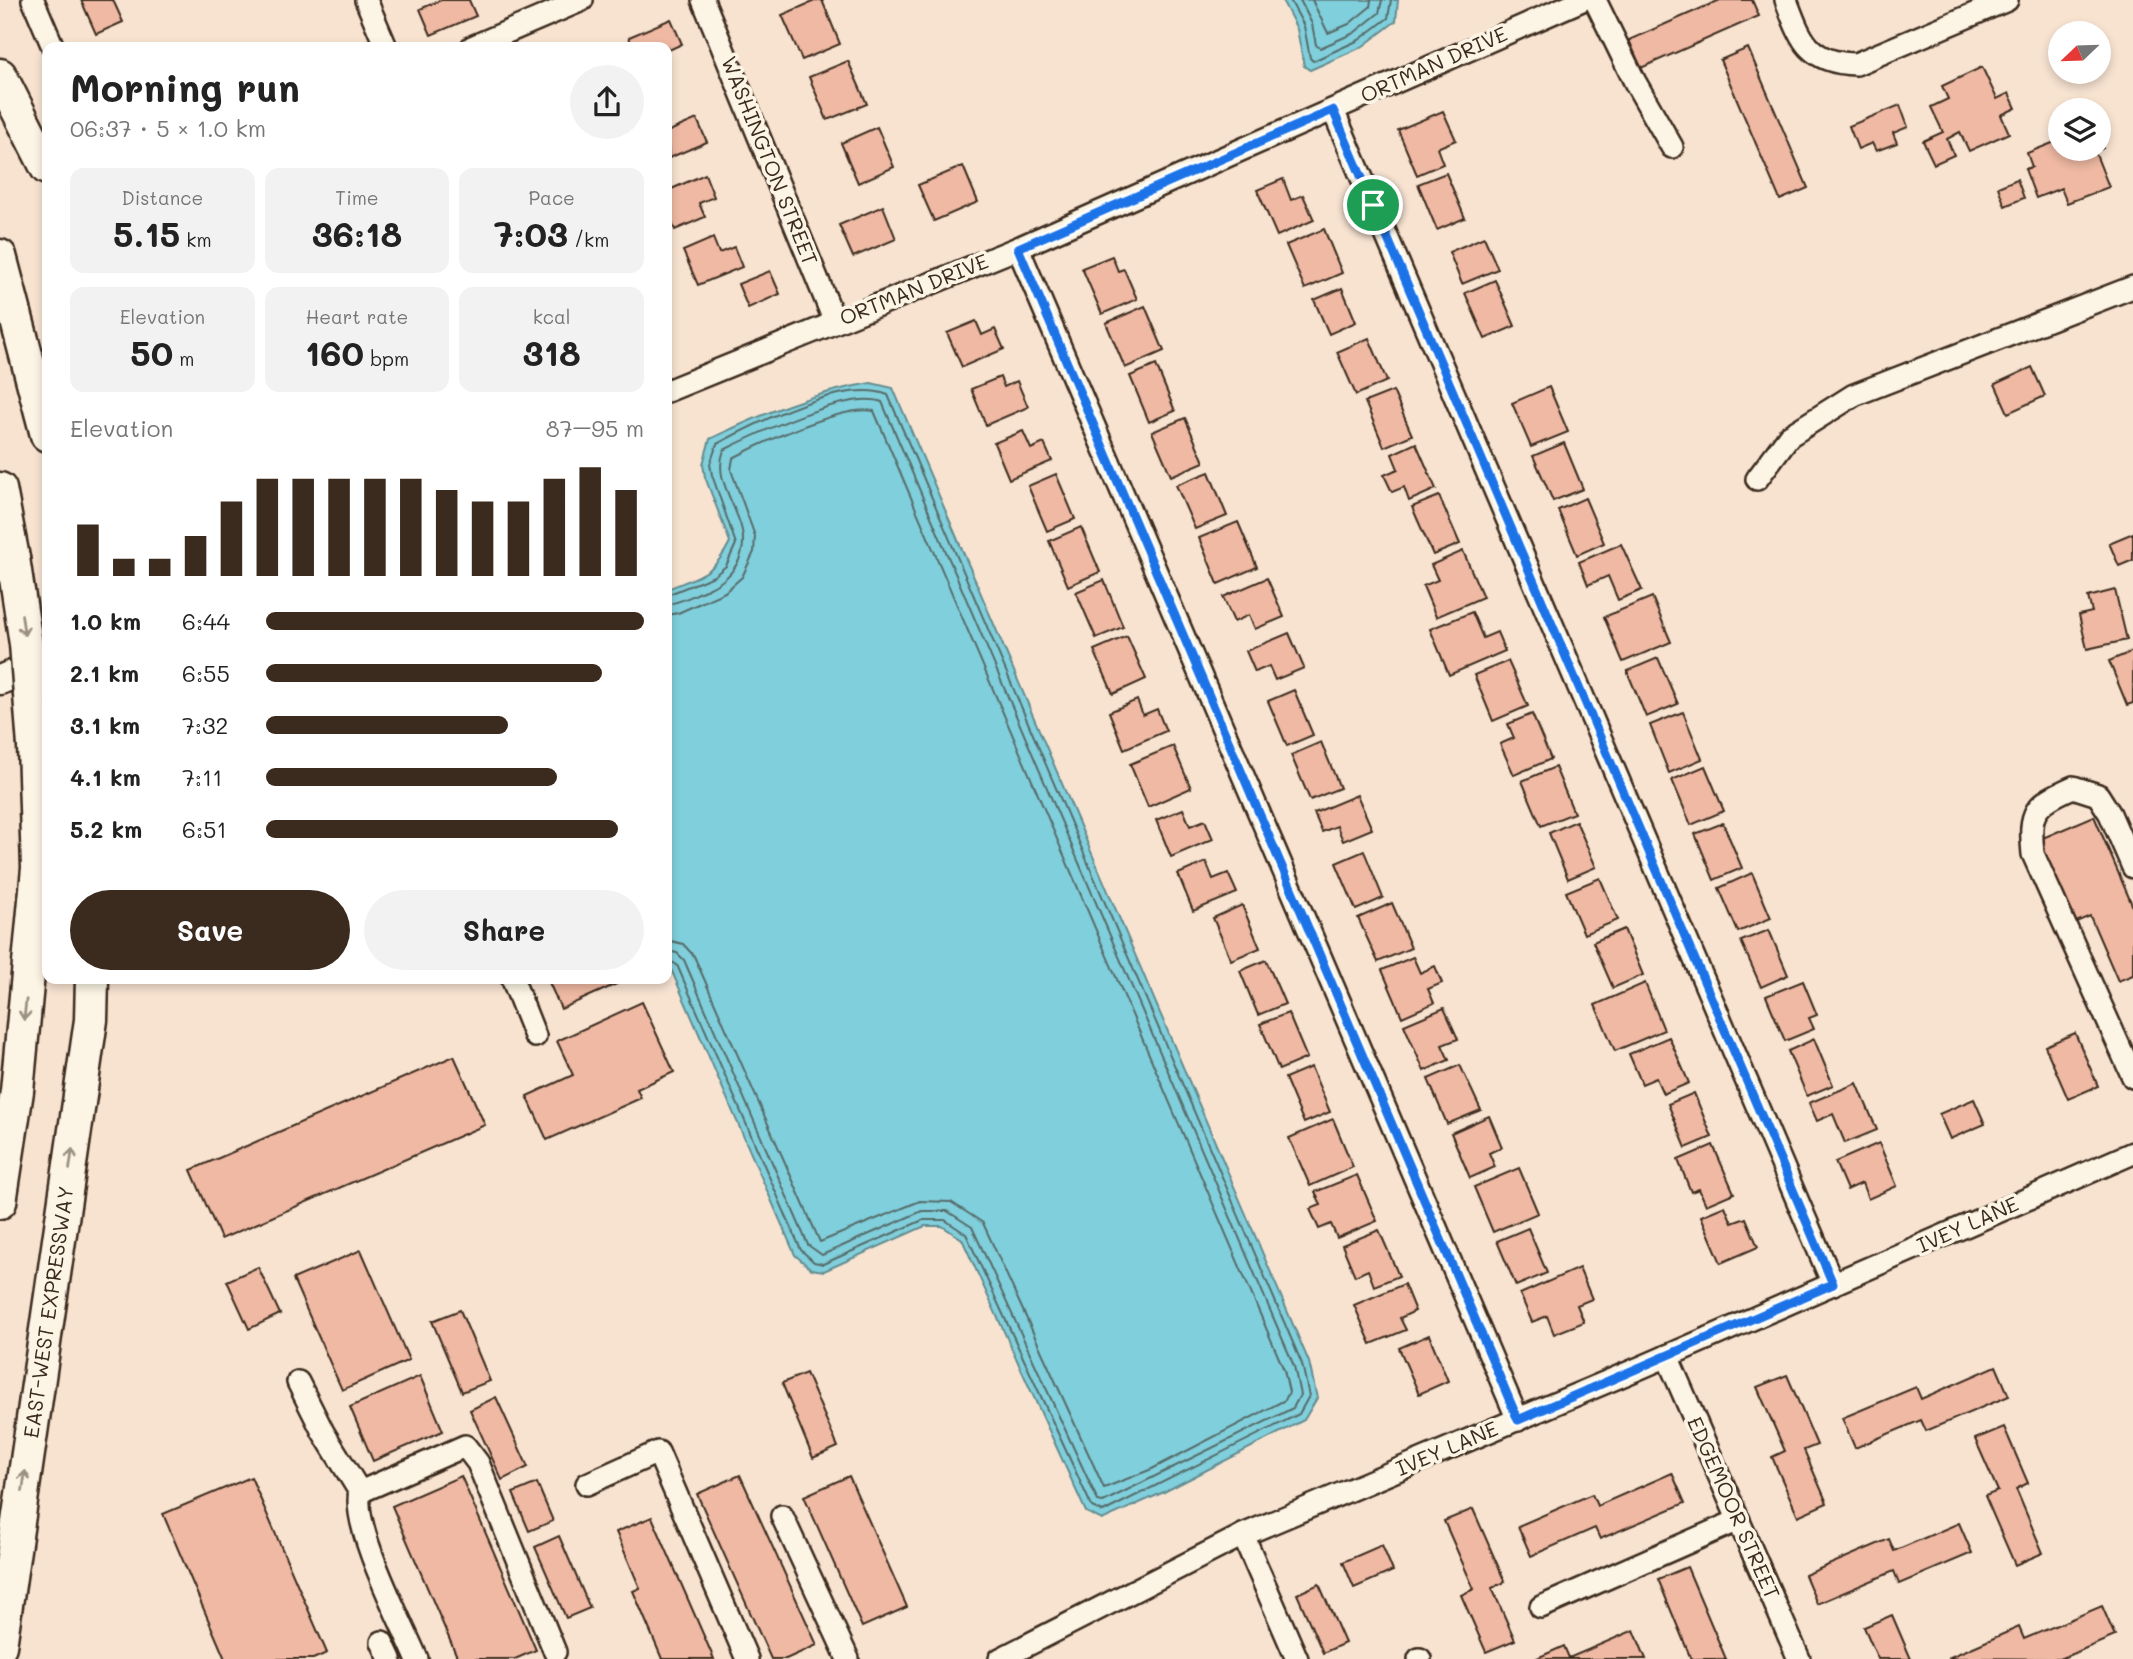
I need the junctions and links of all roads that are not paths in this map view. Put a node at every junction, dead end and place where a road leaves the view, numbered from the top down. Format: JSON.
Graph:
{"nodes":[{"id":1,"x":33,"y":0,"type":"edge"},
{"id":2,"x":366,"y":0,"type":"edge"},
{"id":3,"x":582,"y":0,"type":"edge"},
{"id":4,"x":703,"y":0,"type":"edge"},
{"id":5,"x":1582,"y":0,"type":"edge"},
{"id":6,"x":1595,"y":0,"type":"edge"},
{"id":7,"x":1786,"y":0,"type":"edge"},
{"id":8,"x":2007,"y":0,"type":"edge"},
{"id":9,"x":51,"y":42,"type":"edge"},
{"id":10,"x":384,"y":42,"type":"edge"},
{"id":11,"x":484,"y":42,"type":"edge"},
{"id":12,"x":0,"y":75,"type":"edge"},
{"id":13,"x":1333,"y":110,"type":"junction"},
{"id":14,"x":1672,"y":146,"type":"dead end"},
{"id":15,"x":42,"y":158,"type":"edge"},
{"id":16,"x":1018,"y":248,"type":"junction"},
{"id":17,"x":0,"y":256,"type":"edge"},
{"id":18,"x":2133,"y":288,"type":"edge"},
{"id":19,"x":835,"y":323,"type":"junction"},
{"id":20,"x":672,"y":389,"type":"edge"},
{"id":21,"x":42,"y":416,"type":"edge"},
{"id":22,"x":1758,"y":479,"type":"dead end"},
{"id":23,"x":0,"y":489,"type":"edge"},
{"id":24,"x":42,"y":662,"type":"edge"},
{"id":25,"x":0,"y":680,"type":"edge"},
{"id":26,"x":2133,"y":867,"type":"edge"},
{"id":27,"x":92,"y":984,"type":"edge"},
{"id":28,"x":514,"y":984,"type":"edge"},
{"id":29,"x":535,"y":1036,"type":"dead end"},
{"id":30,"x":2133,"y":1077,"type":"edge"},
{"id":31,"x":2133,"y":1153,"type":"edge"},
{"id":32,"x":0,"y":1202,"type":"edge"},
{"id":33,"x":1833,"y":1284,"type":"junction"},
{"id":34,"x":1667,"y":1356,"type":"junction"},
{"id":35,"x":298,"y":1382,"type":"dead end"},
{"id":36,"x":1518,"y":1420,"type":"junction"},
{"id":37,"x":587,"y":1485,"type":"dead end"},
{"id":38,"x":359,"y":1492,"type":"junction"},
{"id":39,"x":782,"y":1516,"type":"dead end"},
{"id":40,"x":1739,"y":1520,"type":"junction"},
{"id":41,"x":1243,"y":1535,"type":"junction"},
{"id":42,"x":1541,"y":1607,"type":"dead end"},
{"id":43,"x":0,"y":1646,"type":"edge"},
{"id":44,"x":555,"y":1652,"type":"dead end"},
{"id":45,"x":417,"y":1659,"type":"edge"},
{"id":46,"x":747,"y":1659,"type":"edge"},
{"id":47,"x":848,"y":1659,"type":"edge"},
{"id":48,"x":1000,"y":1659,"type":"edge"},
{"id":49,"x":1297,"y":1659,"type":"edge"},
{"id":50,"x":1799,"y":1659,"type":"edge"}],
"edges":[{"from":1,"to":9,"type":"street"},
{"from":2,"to":10,"type":"street"},
{"from":3,"to":11,"type":"street"},
{"from":4,"to":19,"type":"street","name":"WASHINGTON STREET"},
{"from":5,"to":13,"type":"street","name":"ORTMAN DRIVE"},
{"from":6,"to":14,"type":"street"},
{"from":7,"to":8,"type":"street"},
{"from":12,"to":15,"type":"highway"},
{"from":13,"to":16,"type":"street","name":"ORTMAN DRIVE"},
{"from":13,"to":33,"type":"street"},
{"from":16,"to":19,"type":"street","name":"ORTMAN DRIVE"},
{"from":16,"to":36,"type":"street"},
{"from":17,"to":21,"type":"highway"},
{"from":18,"to":22,"type":"street"},
{"from":19,"to":20,"type":"street","name":"ORTMAN DRIVE"},
{"from":23,"to":32,"type":"highway","one_way":true,"bridge":true},
{"from":24,"to":25,"type":"main road"},
{"from":26,"to":30,"type":"street"},
{"from":43,"to":27,"type":"highway","name":"EAST-WEST EXPRESSWAY","one_way":true},
{"from":28,"to":29,"type":"street"},
{"from":31,"to":33,"type":"street","name":"IVEY LANE"},
{"from":33,"to":34,"type":"street","name":"IVEY LANE"},
{"from":34,"to":36,"type":"street","name":"IVEY LANE"},
{"from":34,"to":40,"type":"street","name":"EDGEMOOR STREET"},
{"from":35,"to":38,"type":"street"},
{"from":36,"to":41,"type":"street","name":"IVEY LANE"},
{"from":37,"to":46,"type":"street"},
{"from":38,"to":44,"type":"street"},
{"from":38,"to":45,"type":"street"},
{"from":39,"to":47,"type":"street"},
{"from":40,"to":42,"type":"street"},
{"from":40,"to":50,"type":"street","name":"EDGEMOOR STREET"},
{"from":41,"to":48,"type":"street","name":"IVEY LANE"},
{"from":41,"to":49,"type":"street"}]}
